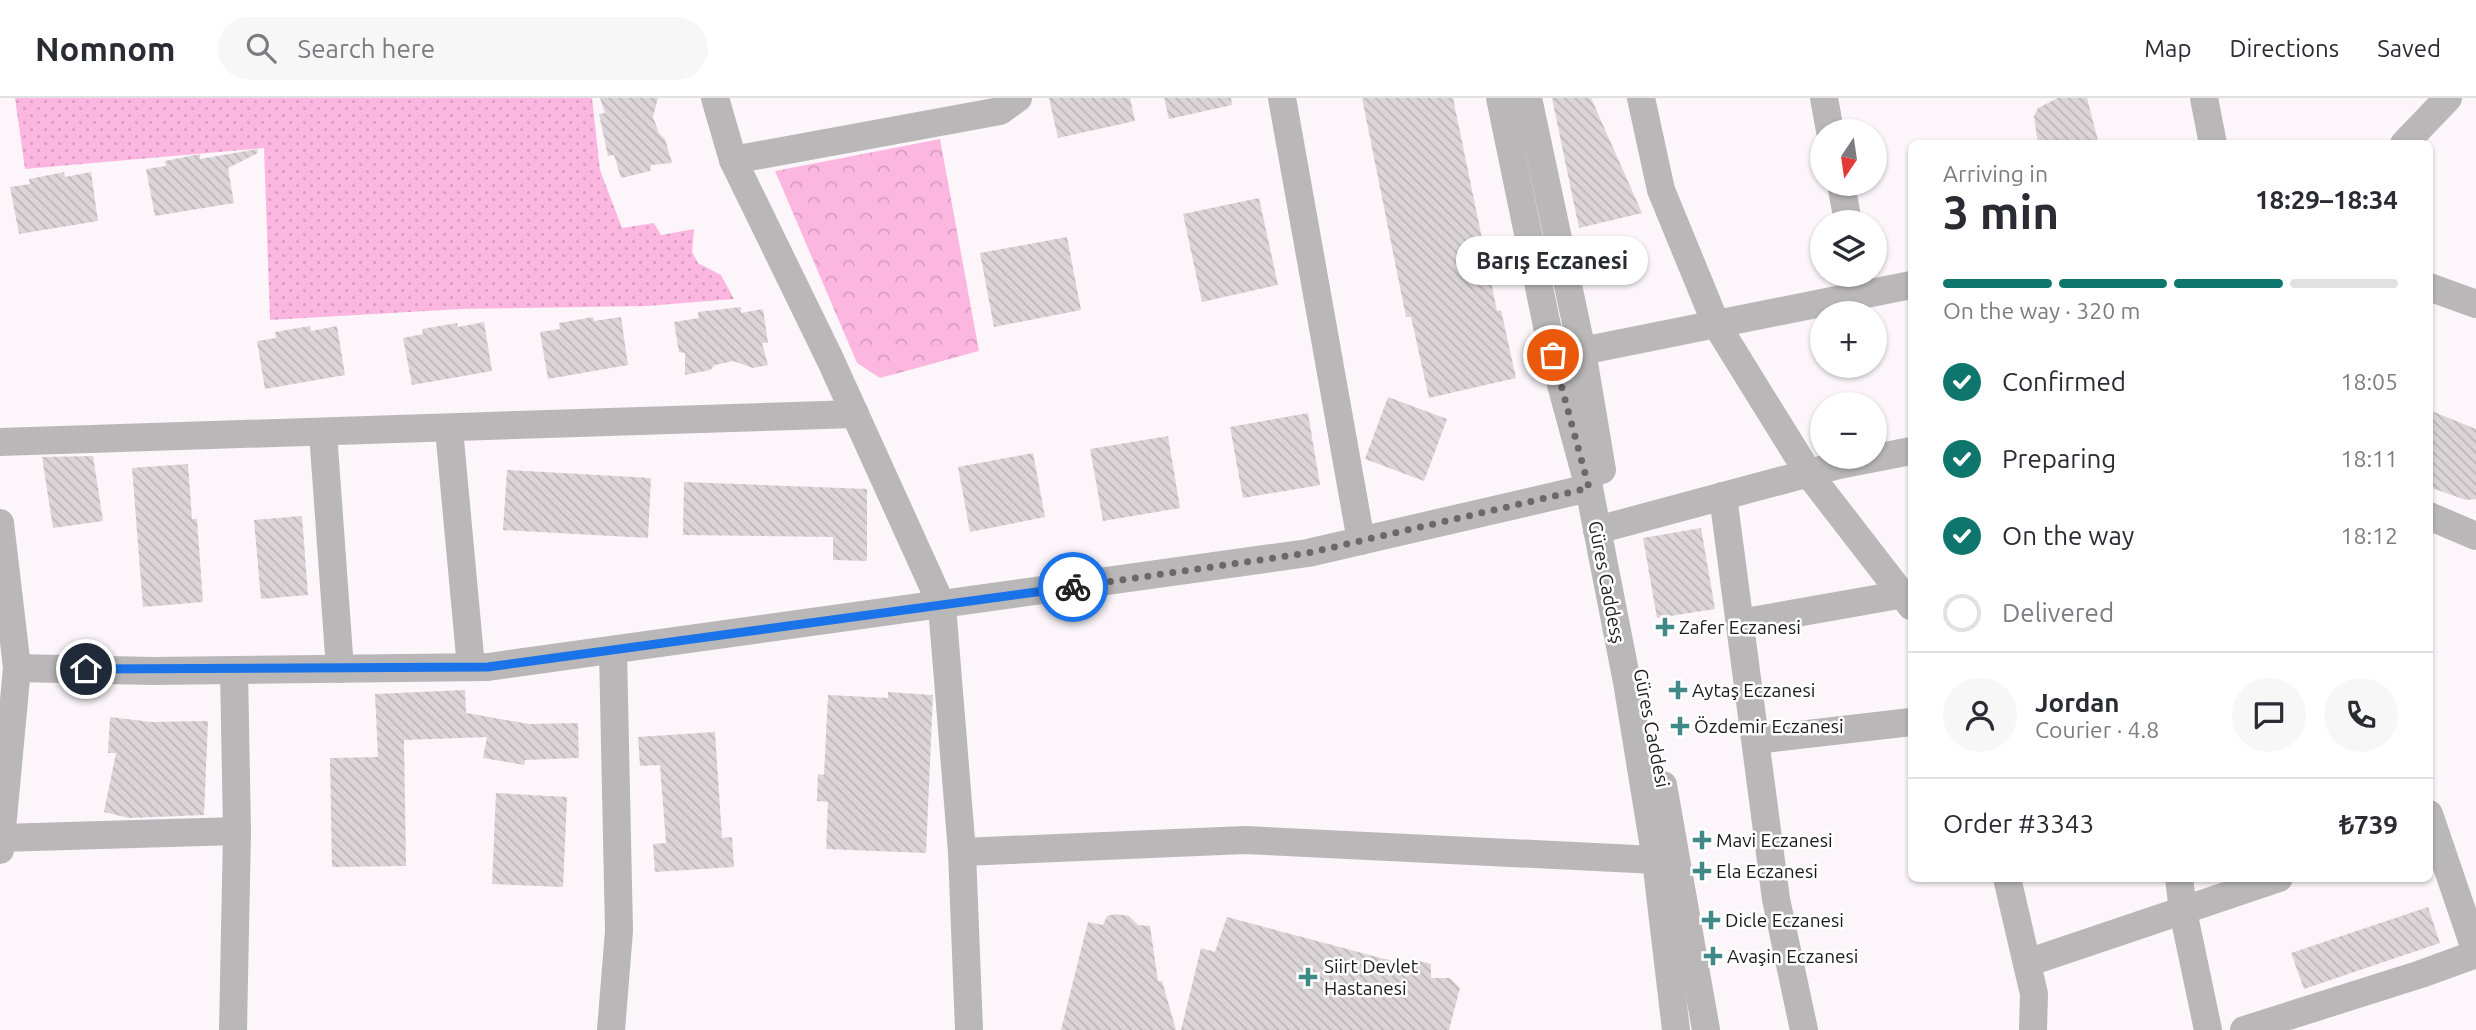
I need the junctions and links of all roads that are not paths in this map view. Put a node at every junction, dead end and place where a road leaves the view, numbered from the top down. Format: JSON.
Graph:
{"nodes":[{"id":1,"x":715,"y":98,"type":"edge"},
{"id":2,"x":1018,"y":98,"type":"edge"},
{"id":3,"x":1282,"y":98,"type":"edge"},
{"id":4,"x":1500,"y":98,"type":"edge"},
{"id":5,"x":1528,"y":98,"type":"edge"},
{"id":6,"x":1641,"y":98,"type":"edge"},
{"id":7,"x":1824,"y":98,"type":"edge"},
{"id":8,"x":2204,"y":98,"type":"edge"},
{"id":9,"x":2448,"y":98,"type":"edge"},
{"id":10,"x":1828,"y":119,"type":"edge"},
{"id":11,"x":2212,"y":140,"type":"edge"},
{"id":12,"x":2408,"y":140,"type":"edge"},
{"id":13,"x":733,"y":160,"type":"junction"},
{"id":14,"x":1887,"y":285,"type":"edge"},
{"id":15,"x":1908,"y":285,"type":"edge"},
{"id":16,"x":1854,"y":287,"type":"edge"},
{"id":17,"x":2433,"y":288,"type":"edge"},
{"id":18,"x":2476,"y":304,"type":"edge"},
{"id":19,"x":1716,"y":324,"type":"junction"},
{"id":20,"x":1582,"y":351,"type":"junction"},
{"id":21,"x":855,"y":414,"type":"junction"},
{"id":22,"x":449,"y":429,"type":"junction"},
{"id":23,"x":323,"y":433,"type":"junction"},
{"id":24,"x":0,"y":442,"type":"edge"},
{"id":25,"x":1908,"y":452,"type":"edge"},
{"id":26,"x":1809,"y":474,"type":"junction"},
{"id":27,"x":1589,"y":488,"type":"junction"},
{"id":28,"x":1723,"y":496,"type":"junction"},
{"id":29,"x":2433,"y":517,"type":"edge"},
{"id":30,"x":0,"y":523,"type":"edge"},
{"id":31,"x":1605,"y":527,"type":"junction"},
{"id":32,"x":2474,"y":530,"type":"edge"},
{"id":33,"x":1361,"y":541,"type":"junction"},
{"id":34,"x":5,"y":594,"type":"edge"},
{"id":35,"x":1907,"y":600,"type":"edge"},
{"id":36,"x":942,"y":606,"type":"junction"},
{"id":37,"x":1740,"y":623,"type":"junction"},
{"id":38,"x":613,"y":651,"type":"junction"},
{"id":39,"x":471,"y":667,"type":"junction"},
{"id":40,"x":17,"y":668,"type":"junction"},
{"id":41,"x":340,"y":669,"type":"junction"},
{"id":42,"x":234,"y":670,"type":"junction"},
{"id":43,"x":1908,"y":722,"type":"edge"},
{"id":44,"x":1756,"y":740,"type":"junction"},
{"id":45,"x":237,"y":831,"type":"junction"},
{"id":46,"x":2433,"y":831,"type":"edge"},
{"id":47,"x":1,"y":842,"type":"edge"},
{"id":48,"x":962,"y":852,"type":"junction"},
{"id":49,"x":1656,"y":860,"type":"junction"},
{"id":50,"x":2008,"y":882,"type":"edge"},
{"id":51,"x":2179,"y":882,"type":"edge"},
{"id":52,"x":2267,"y":882,"type":"edge"},
{"id":53,"x":2183,"y":911,"type":"junction"},
{"id":54,"x":2476,"y":953,"type":"edge"},
{"id":55,"x":2027,"y":963,"type":"junction"},
{"id":56,"x":233,"y":1030,"type":"edge"},
{"id":57,"x":611,"y":1030,"type":"edge"},
{"id":58,"x":969,"y":1030,"type":"edge"},
{"id":59,"x":1676,"y":1030,"type":"edge"},
{"id":60,"x":1706,"y":1030,"type":"edge"},
{"id":61,"x":1804,"y":1030,"type":"edge"},
{"id":62,"x":2033,"y":1030,"type":"edge"},
{"id":63,"x":2208,"y":1030,"type":"edge"},
{"id":64,"x":2244,"y":1030,"type":"edge"}],
"edges":[{"from":1,"to":13,"type":"street"},
{"from":2,"to":13,"type":"street"},
{"from":3,"to":33,"type":"street"},
{"from":4,"to":27,"type":"street","name":"Güres Caddesş"},
{"from":5,"to":20,"type":"street","name":"Güres Caddesi"},
{"from":6,"to":19,"type":"street"},
{"from":7,"to":10,"type":"street"},
{"from":8,"to":11,"type":"street"},
{"from":9,"to":12,"type":"street"},
{"from":13,"to":21,"type":"street"},
{"from":14,"to":15,"type":"street"},
{"from":16,"to":19,"type":"street"},
{"from":17,"to":18,"type":"street"},
{"from":19,"to":20,"type":"street"},
{"from":19,"to":26,"type":"street"},
{"from":20,"to":31,"type":"street","name":"Güres Caddesi"},
{"from":21,"to":22,"type":"street"},
{"from":21,"to":36,"type":"street"},
{"from":22,"to":23,"type":"street"},
{"from":22,"to":39,"type":"street"},
{"from":23,"to":24,"type":"street"},
{"from":23,"to":41,"type":"street"},
{"from":25,"to":26,"type":"street"},
{"from":26,"to":28,"type":"street"},
{"from":26,"to":35,"type":"street"},
{"from":27,"to":31,"type":"street","name":"Güres Caddesş"},
{"from":27,"to":33,"type":"street"},
{"from":28,"to":31,"type":"street"},
{"from":28,"to":37,"type":"street"},
{"from":29,"to":32,"type":"street"},
{"from":30,"to":34,"type":"street"},
{"from":31,"to":49,"type":"street","name":"Güres Caddesş"},
{"from":31,"to":60,"type":"street","name":"Güres Caddesi"},
{"from":33,"to":36,"type":"street"},
{"from":34,"to":40,"type":"street"},
{"from":35,"to":37,"type":"street"},
{"from":36,"to":38,"type":"street"},
{"from":36,"to":48,"type":"street"},
{"from":37,"to":44,"type":"street"},
{"from":38,"to":39,"type":"street"},
{"from":38,"to":57,"type":"street"},
{"from":39,"to":41,"type":"street"},
{"from":40,"to":42,"type":"street"},
{"from":40,"to":47,"type":"street"},
{"from":41,"to":42,"type":"street"},
{"from":42,"to":45,"type":"street"},
{"from":43,"to":44,"type":"street"},
{"from":44,"to":61,"type":"street"},
{"from":45,"to":47,"type":"street"},
{"from":45,"to":56,"type":"street"},
{"from":46,"to":54,"type":"street"},
{"from":48,"to":49,"type":"street"},
{"from":48,"to":58,"type":"street"},
{"from":49,"to":59,"type":"street","name":"Güres Caddesş"},
{"from":50,"to":55,"type":"street"},
{"from":51,"to":53,"type":"street"},
{"from":52,"to":53,"type":"street"},
{"from":53,"to":55,"type":"street"},
{"from":53,"to":63,"type":"street"},
{"from":54,"to":64,"type":"street"},
{"from":55,"to":62,"type":"street"}]}
